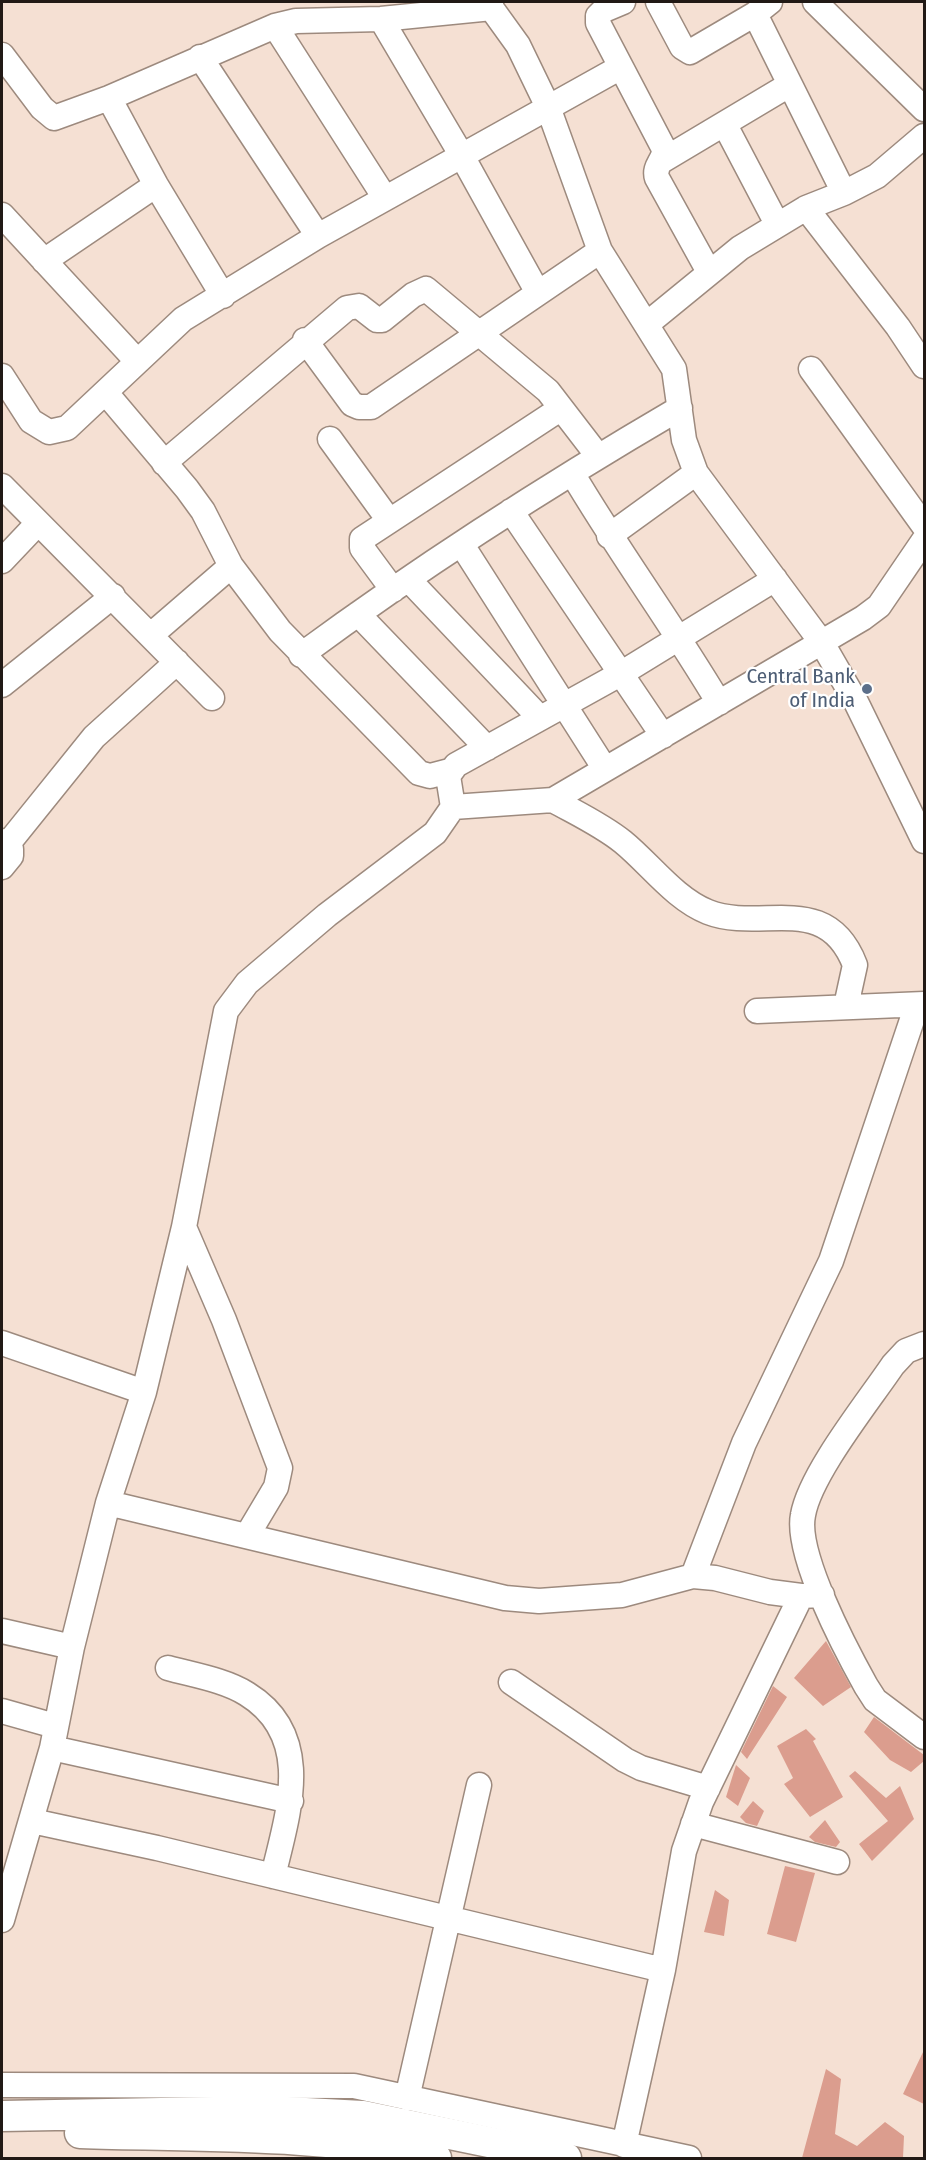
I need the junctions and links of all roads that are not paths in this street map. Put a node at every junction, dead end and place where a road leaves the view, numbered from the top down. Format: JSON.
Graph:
{"nodes":[{"id":1,"x":623,"y":2,"type":"edge"},
{"id":2,"x":658,"y":2,"type":"edge"},
{"id":3,"x":815,"y":2,"type":"edge"},
{"id":4,"x":490,"y":5,"type":"edge"},
{"id":5,"x":763,"y":8,"type":"edge"},
{"id":6,"x":381,"y":19,"type":"junction"},
{"id":7,"x":275,"y":26,"type":"junction"},
{"id":8,"x":2,"y":56,"type":"edge"},
{"id":9,"x":200,"y":57,"type":"junction"},
{"id":10,"x":621,"y":67,"type":"junction"},
{"id":11,"x":10,"y":83,"type":"edge"},
{"id":12,"x":789,"y":86,"type":"junction"},
{"id":13,"x":109,"y":98,"type":"junction"},
{"id":14,"x":548,"y":106,"type":"junction"},
{"id":15,"x":924,"y":109,"type":"edge"},
{"id":16,"x":725,"y":125,"type":"junction"},
{"id":17,"x":924,"y":136,"type":"edge"},
{"id":18,"x":462,"y":156,"type":"junction"},
{"id":19,"x":660,"y":162,"type":"junction"},
{"id":20,"x":156,"y":185,"type":"junction"},
{"id":21,"x":844,"y":193,"type":"junction"},
{"id":22,"x":385,"y":198,"type":"junction"},
{"id":23,"x":807,"y":208,"type":"junction"},
{"id":24,"x":2,"y":214,"type":"edge"},
{"id":25,"x":777,"y":224,"type":"junction"},
{"id":26,"x":318,"y":236,"type":"junction"},
{"id":27,"x":600,"y":251,"type":"junction"},
{"id":28,"x":44,"y":261,"type":"junction"},
{"id":29,"x":709,"y":272,"type":"junction"},
{"id":30,"x":538,"y":293,"type":"junction"},
{"id":31,"x":223,"y":296,"type":"junction"},
{"id":32,"x":647,"y":324,"type":"junction"},
{"id":33,"x":477,"y":334,"type":"junction"},
{"id":34,"x":305,"y":340,"type":"junction"},
{"id":35,"x":137,"y":361,"type":"junction"},
{"id":36,"x":924,"y":366,"type":"edge"},
{"id":37,"x":811,"y":369,"type":"dead end"},
{"id":38,"x":2,"y":375,"type":"edge"},
{"id":39,"x":106,"y":393,"type":"junction"},
{"id":40,"x":560,"y":408,"type":"junction"},
{"id":41,"x":680,"y":408,"type":"junction"},
{"id":42,"x":330,"y":439,"type":"dead end"},
{"id":43,"x":598,"y":456,"type":"junction"},
{"id":44,"x":164,"y":463,"type":"junction"},
{"id":45,"x":572,"y":473,"type":"junction"},
{"id":46,"x":696,"y":473,"type":"junction"},
{"id":47,"x":2,"y":486,"type":"edge"},
{"id":48,"x":512,"y":511,"type":"junction"},
{"id":49,"x":388,"y":519,"type":"junction"},
{"id":50,"x":38,"y":523,"type":"junction"},
{"id":51,"x":924,"y":526,"type":"edge"},
{"id":52,"x":609,"y":536,"type":"junction"},
{"id":53,"x":924,"y":540,"type":"edge"},
{"id":54,"x":462,"y":545,"type":"junction"},
{"id":55,"x":2,"y":561,"type":"edge"},
{"id":56,"x":231,"y":566,"type":"junction"},
{"id":57,"x":775,"y":579,"type":"junction"},
{"id":58,"x":401,"y":585,"type":"junction"},
{"id":59,"x":112,"y":596,"type":"junction"},
{"id":60,"x":357,"y":614,"type":"junction"},
{"id":61,"x":151,"y":634,"type":"junction"},
{"id":62,"x":680,"y":638,"type":"junction"},
{"id":63,"x":822,"y":643,"type":"junction"},
{"id":64,"x":301,"y":655,"type":"junction"},
{"id":65,"x":177,"y":662,"type":"junction"},
{"id":66,"x":622,"y":673,"type":"junction"},
{"id":67,"x":2,"y":685,"type":"edge"},
{"id":68,"x":213,"y":699,"type":"dead end"},
{"id":69,"x":719,"y":703,"type":"junction"},
{"id":70,"x":564,"y":704,"type":"junction"},
{"id":71,"x":539,"y":717,"type":"junction"},
{"id":72,"x":663,"y":736,"type":"junction"},
{"id":73,"x":487,"y":748,"type":"junction"},
{"id":74,"x":605,"y":770,"type":"junction"},
{"id":75,"x":449,"y":771,"type":"junction"},
{"id":76,"x":553,"y":800,"type":"junction"},
{"id":77,"x":453,"y":807,"type":"junction"},
{"id":78,"x":918,"y":809,"type":"edge"},
{"id":79,"x":924,"y":841,"type":"edge"},
{"id":80,"x":3,"y":851,"type":"edge"},
{"id":81,"x":921,"y":1004,"type":"edge"},
{"id":82,"x":846,"y":1006,"type":"junction"},
{"id":83,"x":757,"y":1011,"type":"dead end"},
{"id":84,"x":184,"y":1227,"type":"junction"},
{"id":85,"x":2,"y":1343,"type":"edge"},
{"id":86,"x":924,"y":1344,"type":"edge"},
{"id":87,"x":144,"y":1392,"type":"junction"},
{"id":88,"x":108,"y":1503,"type":"junction"},
{"id":89,"x":248,"y":1534,"type":"junction"},
{"id":90,"x":693,"y":1576,"type":"junction"},
{"id":91,"x":811,"y":1595,"type":"junction"},
{"id":92,"x":2,"y":1631,"type":"edge"},
{"id":93,"x":72,"y":1647,"type":"junction"},
{"id":94,"x":168,"y":1668,"type":"dead end"},
{"id":95,"x":511,"y":1682,"type":"dead end"},
{"id":96,"x":2,"y":1711,"type":"edge"},
{"id":97,"x":53,"y":1737,"type":"junction"},
{"id":98,"x":924,"y":1737,"type":"edge"},
{"id":99,"x":479,"y":1785,"type":"dead end"},
{"id":100,"x":708,"y":1788,"type":"junction"},
{"id":101,"x":291,"y":1801,"type":"junction"},
{"id":102,"x":32,"y":1821,"type":"junction"},
{"id":103,"x":693,"y":1824,"type":"junction"},
{"id":104,"x":837,"y":1862,"type":"dead end"},
{"id":105,"x":273,"y":1876,"type":"junction"},
{"id":106,"x":3,"y":1911,"type":"edge"},
{"id":107,"x":448,"y":1919,"type":"junction"},
{"id":108,"x":663,"y":1970,"type":"junction"},
{"id":109,"x":2,"y":2085,"type":"edge"},
{"id":110,"x":407,"y":2098,"type":"junction"},
{"id":111,"x":2,"y":2115,"type":"edge"},
{"id":112,"x":2,"y":2133,"type":"edge"},
{"id":113,"x":624,"y":2145,"type":"junction"},
{"id":114,"x":436,"y":2158,"type":"edge"},
{"id":115,"x":566,"y":2158,"type":"edge"},
{"id":116,"x":689,"y":2158,"type":"edge"}],
"edges":[{"from":1,"to":10,"type":"street"},
{"from":2,"to":5,"type":"street"},
{"from":3,"to":15,"type":"street"},
{"from":4,"to":6,"type":"street"},
{"from":4,"to":14,"type":"street"},
{"from":5,"to":12,"type":"street"},
{"from":6,"to":7,"type":"street"},
{"from":6,"to":18,"type":"street"},
{"from":7,"to":9,"type":"street"},
{"from":7,"to":22,"type":"street"},
{"from":8,"to":11,"type":"street"},
{"from":9,"to":13,"type":"street"},
{"from":9,"to":26,"type":"street"},
{"from":10,"to":14,"type":"street"},
{"from":10,"to":19,"type":"street"},
{"from":11,"to":13,"type":"street"},
{"from":12,"to":16,"type":"street"},
{"from":12,"to":21,"type":"street"},
{"from":13,"to":20,"type":"street"},
{"from":14,"to":18,"type":"street"},
{"from":14,"to":27,"type":"street"},
{"from":16,"to":19,"type":"street"},
{"from":16,"to":25,"type":"street"},
{"from":17,"to":21,"type":"street"},
{"from":18,"to":22,"type":"street"},
{"from":18,"to":30,"type":"street"},
{"from":19,"to":29,"type":"street"},
{"from":20,"to":28,"type":"street"},
{"from":20,"to":31,"type":"street"},
{"from":21,"to":23,"type":"street"},
{"from":22,"to":26,"type":"street"},
{"from":23,"to":25,"type":"street"},
{"from":23,"to":36,"type":"street"},
{"from":24,"to":28,"type":"street"},
{"from":25,"to":29,"type":"street"},
{"from":26,"to":31,"type":"street"},
{"from":27,"to":30,"type":"street"},
{"from":27,"to":32,"type":"street"},
{"from":28,"to":35,"type":"street"},
{"from":29,"to":32,"type":"street"},
{"from":30,"to":33,"type":"street"},
{"from":31,"to":35,"type":"street"},
{"from":32,"to":41,"type":"street"},
{"from":33,"to":34,"type":"street"},
{"from":33,"to":34,"type":"street"},
{"from":33,"to":40,"type":"street"},
{"from":34,"to":44,"type":"street"},
{"from":35,"to":39,"type":"street"},
{"from":37,"to":51,"type":"street"},
{"from":38,"to":39,"type":"street"},
{"from":39,"to":44,"type":"street"},
{"from":40,"to":43,"type":"street"},
{"from":40,"to":49,"type":"street"},
{"from":41,"to":43,"type":"street"},
{"from":41,"to":46,"type":"street"},
{"from":42,"to":49,"type":"street"},
{"from":43,"to":45,"type":"street"},
{"from":44,"to":56,"type":"street"},
{"from":45,"to":48,"type":"street"},
{"from":45,"to":52,"type":"street"},
{"from":46,"to":52,"type":"street"},
{"from":46,"to":57,"type":"street"},
{"from":47,"to":50,"type":"street"},
{"from":48,"to":54,"type":"street"},
{"from":48,"to":66,"type":"street"},
{"from":49,"to":58,"type":"street"},
{"from":50,"to":55,"type":"street"},
{"from":50,"to":59,"type":"street"},
{"from":52,"to":62,"type":"street"},
{"from":53,"to":63,"type":"street"},
{"from":54,"to":58,"type":"street"},
{"from":54,"to":70,"type":"street"},
{"from":56,"to":61,"type":"street"},
{"from":56,"to":64,"type":"street"},
{"from":57,"to":62,"type":"street"},
{"from":57,"to":63,"type":"street"},
{"from":58,"to":60,"type":"street"},
{"from":58,"to":71,"type":"street"},
{"from":59,"to":61,"type":"street"},
{"from":59,"to":67,"type":"street"},
{"from":60,"to":64,"type":"street"},
{"from":60,"to":73,"type":"street"},
{"from":61,"to":65,"type":"street"},
{"from":62,"to":66,"type":"street"},
{"from":62,"to":69,"type":"street"},
{"from":63,"to":69,"type":"street"},
{"from":63,"to":78,"type":"street"},
{"from":64,"to":75,"type":"street"},
{"from":65,"to":68,"type":"street"},
{"from":65,"to":80,"type":"street"},
{"from":66,"to":70,"type":"street"},
{"from":66,"to":72,"type":"street"},
{"from":69,"to":72,"type":"street"},
{"from":70,"to":71,"type":"street"},
{"from":70,"to":74,"type":"street"},
{"from":71,"to":73,"type":"street"},
{"from":72,"to":74,"type":"street"},
{"from":73,"to":75,"type":"street"},
{"from":74,"to":76,"type":"street"},
{"from":75,"to":77,"type":"street"},
{"from":76,"to":77,"type":"street"},
{"from":76,"to":82,"type":"street"},
{"from":77,"to":84,"type":"street"},
{"from":78,"to":79,"type":"street"},
{"from":81,"to":82,"type":"street"},
{"from":81,"to":90,"type":"street"},
{"from":82,"to":83,"type":"street"},
{"from":84,"to":87,"type":"street"},
{"from":84,"to":89,"type":"street"},
{"from":85,"to":87,"type":"street"},
{"from":86,"to":91,"type":"street"},
{"from":87,"to":88,"type":"street"},
{"from":88,"to":89,"type":"street"},
{"from":88,"to":93,"type":"street"},
{"from":89,"to":90,"type":"street"},
{"from":90,"to":91,"type":"street"},
{"from":91,"to":98,"type":"street"},
{"from":91,"to":100,"type":"street"},
{"from":92,"to":93,"type":"street"},
{"from":93,"to":97,"type":"street"},
{"from":94,"to":101,"type":"street"},
{"from":95,"to":100,"type":"street"},
{"from":96,"to":97,"type":"street"},
{"from":97,"to":101,"type":"street"},
{"from":97,"to":102,"type":"street"},
{"from":99,"to":107,"type":"street"},
{"from":100,"to":103,"type":"street"},
{"from":101,"to":105,"type":"street"},
{"from":102,"to":105,"type":"street"},
{"from":102,"to":106,"type":"street"},
{"from":103,"to":104,"type":"street"},
{"from":103,"to":108,"type":"street"},
{"from":105,"to":107,"type":"street"},
{"from":107,"to":108,"type":"street"},
{"from":107,"to":110,"type":"street"},
{"from":108,"to":113,"type":"street"},
{"from":109,"to":110,"type":"street"},
{"from":110,"to":113,"type":"street"},
{"from":111,"to":115,"type":"main road"},
{"from":112,"to":114,"type":"main road"},
{"from":113,"to":116,"type":"street"}]}
